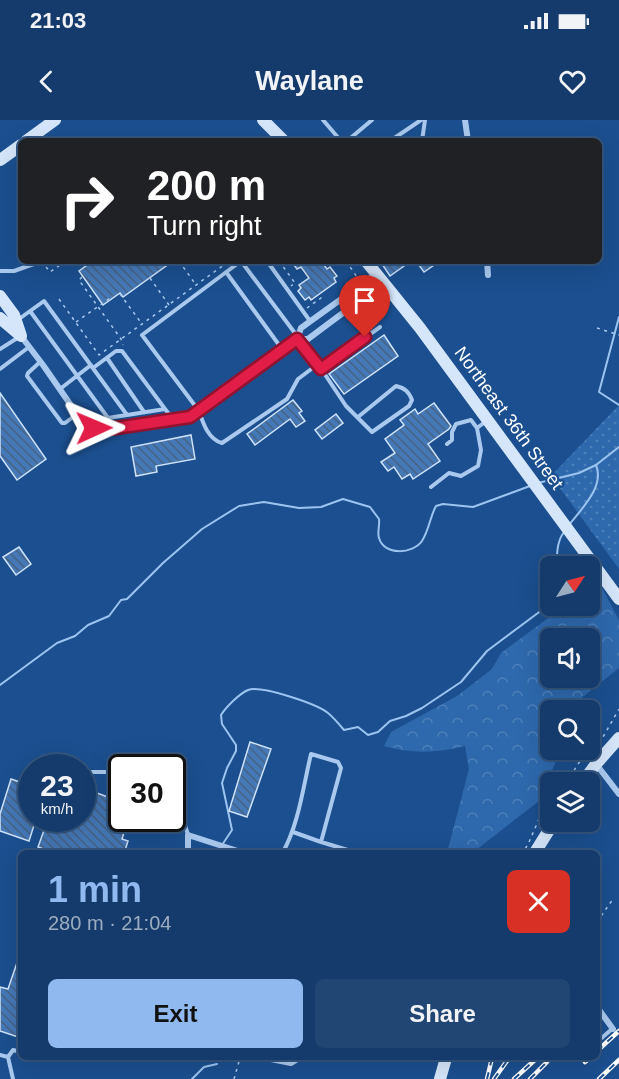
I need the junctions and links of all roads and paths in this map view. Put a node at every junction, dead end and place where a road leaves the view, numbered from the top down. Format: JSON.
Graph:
{"nodes":[{"id":1,"x":55,"y":120,"type":"edge"},
{"id":2,"x":263,"y":120,"type":"edge"},
{"id":3,"x":275,"y":120,"type":"edge"},
{"id":4,"x":323,"y":120,"type":"edge"},
{"id":5,"x":372,"y":120,"type":"edge"},
{"id":6,"x":423,"y":120,"type":"edge"},
{"id":7,"x":465,"y":120,"type":"edge"},
{"id":8,"x":30,"y":138,"type":"edge"},
{"id":9,"x":281,"y":138,"type":"edge"},
{"id":10,"x":283,"y":138,"type":"edge"},
{"id":11,"x":338,"y":138,"type":"edge"},
{"id":12,"x":351,"y":138,"type":"edge"},
{"id":13,"x":395,"y":138,"type":"edge"},
{"id":14,"x":422,"y":138,"type":"edge"},
{"id":15,"x":468,"y":138,"type":"edge"},
{"id":16,"x":18,"y":147,"type":"edge"},
{"id":17,"x":0,"y":160,"type":"edge"},
{"id":18,"x":33,"y":264,"type":"edge"},
{"id":19,"x":43,"y":264,"type":"edge"},
{"id":20,"x":62,"y":264,"type":"edge"},
{"id":21,"x":181,"y":264,"type":"edge"},
{"id":22,"x":225,"y":264,"type":"edge"},
{"id":23,"x":237,"y":264,"type":"edge"},
{"id":24,"x":243,"y":264,"type":"edge"},
{"id":25,"x":269,"y":264,"type":"edge"},
{"id":26,"x":281,"y":264,"type":"edge"},
{"id":27,"x":348,"y":264,"type":"edge"},
{"id":28,"x":368,"y":264,"type":"edge"},
{"id":29,"x":487,"y":264,"type":"edge"},
{"id":30,"x":0,"y":270,"type":"edge"},
{"id":31,"x":226,"y":272,"type":"junction"},
{"id":32,"x":488,"y":275,"type":"dead end"},
{"id":33,"x":82,"y":277,"type":"dead end"},
{"id":34,"x":150,"y":279,"type":"dead end"},
{"id":35,"x":380,"y":279,"type":"junction"},
{"id":36,"x":362,"y":284,"type":"junction"},
{"id":37,"x":196,"y":285,"type":"junction"},
{"id":38,"x":290,"y":286,"type":"dead end"},
{"id":39,"x":120,"y":294,"type":"dead end"},
{"id":40,"x":0,"y":296,"type":"edge"},
{"id":41,"x":113,"y":296,"type":"dead end"},
{"id":42,"x":320,"y":296,"type":"dead end"},
{"id":43,"x":59,"y":299,"type":"dead end"},
{"id":44,"x":169,"y":305,"type":"junction"},
{"id":45,"x":98,"y":307,"type":"junction"},
{"id":46,"x":307,"y":309,"type":"dead end"},
{"id":47,"x":30,"y":311,"type":"junction"},
{"id":48,"x":174,"y":312,"type":"junction"},
{"id":49,"x":0,"y":318,"type":"edge"},
{"id":50,"x":16,"y":321,"type":"junction"},
{"id":51,"x":310,"y":321,"type":"junction"},
{"id":52,"x":76,"y":323,"type":"junction"},
{"id":53,"x":142,"y":324,"type":"junction"},
{"id":54,"x":380,"y":327,"type":"dead end"},
{"id":55,"x":597,"y":328,"type":"dead end"},
{"id":56,"x":619,"y":334,"type":"edge"},
{"id":57,"x":21,"y":336,"type":"junction"},
{"id":58,"x":121,"y":339,"type":"junction"},
{"id":59,"x":297,"y":339,"type":"junction"},
{"id":60,"x":29,"y":347,"type":"junction"},
{"id":61,"x":0,"y":349,"type":"edge"},
{"id":62,"x":282,"y":350,"type":"junction"},
{"id":63,"x":123,"y":351,"type":"junction"},
{"id":64,"x":107,"y":358,"type":"junction"},
{"id":65,"x":41,"y":362,"type":"junction"},
{"id":66,"x":92,"y":367,"type":"junction"},
{"id":67,"x":319,"y":367,"type":"junction"},
{"id":68,"x":0,"y":369,"type":"edge"},
{"id":69,"x":77,"y":376,"type":"junction"},
{"id":70,"x":60,"y":389,"type":"junction"},
{"id":71,"x":165,"y":409,"type":"junction"},
{"id":72,"x":199,"y":411,"type":"junction"},
{"id":73,"x":144,"y":412,"type":"junction"},
{"id":74,"x":78,"y":414,"type":"junction"},
{"id":75,"x":127,"y":415,"type":"junction"},
{"id":76,"x":358,"y":417,"type":"junction"},
{"id":77,"x":173,"y":420,"type":"junction"},
{"id":78,"x":488,"y":420,"type":"junction"},
{"id":79,"x":477,"y":428,"type":"junction"},
{"id":80,"x":447,"y":444,"type":"dead end"},
{"id":81,"x":431,"y":487,"type":"dead end"},
{"id":82,"x":619,"y":599,"type":"edge"},
{"id":83,"x":619,"y":709,"type":"edge"},
{"id":84,"x":619,"y":738,"type":"edge"},
{"id":85,"x":596,"y":764,"type":"junction"},
{"id":86,"x":573,"y":772,"type":"edge"},
{"id":87,"x":590,"y":772,"type":"edge"},
{"id":88,"x":619,"y":794,"type":"edge"},
{"id":89,"x":540,"y":819,"type":"edge"},
{"id":90,"x":186,"y":828,"type":"edge"},
{"id":91,"x":293,"y":832,"type":"junction"},
{"id":92,"x":548,"y":832,"type":"edge"},
{"id":93,"x":188,"y":836,"type":"junction"},
{"id":94,"x":321,"y":842,"type":"junction"},
{"id":95,"x":188,"y":850,"type":"edge"},
{"id":96,"x":234,"y":850,"type":"edge"},
{"id":97,"x":284,"y":850,"type":"edge"},
{"id":98,"x":348,"y":850,"type":"edge"},
{"id":99,"x":523,"y":850,"type":"edge"},
{"id":100,"x":536,"y":850,"type":"edge"},
{"id":101,"x":613,"y":899,"type":"dead end"},
{"id":102,"x":600,"y":918,"type":"edge"},
{"id":103,"x":600,"y":1011,"type":"edge"},
{"id":104,"x":613,"y":1029,"type":"joint"},
{"id":105,"x":600,"y":1040,"type":"edge"},
{"id":106,"x":18,"y":1051,"type":"edge"},
{"id":107,"x":0,"y":1055,"type":"edge"},
{"id":108,"x":8,"y":1057,"type":"junction"},
{"id":109,"x":239,"y":1060,"type":"edge"},
{"id":110,"x":274,"y":1060,"type":"edge"},
{"id":111,"x":296,"y":1060,"type":"edge"},
{"id":112,"x":446,"y":1060,"type":"edge"},
{"id":113,"x":13,"y":1079,"type":"edge"},
{"id":114,"x":234,"y":1079,"type":"edge"},
{"id":115,"x":441,"y":1079,"type":"edge"}],
"edges":[{"from":1,"to":8,"type":"main road"},
{"from":2,"to":9,"type":"main road"},
{"from":3,"to":10,"type":"main road"},
{"from":4,"to":11,"type":"lane"},
{"from":5,"to":12,"type":"lane"},
{"from":6,"to":13,"type":"lane"},
{"from":6,"to":14,"type":"lane"},
{"from":7,"to":15,"type":"street"},
{"from":16,"to":17,"type":"main road"},
{"from":18,"to":30,"type":"lane"},
{"from":19,"to":20,"type":"path"},
{"from":21,"to":37,"type":"path"},
{"from":22,"to":37,"type":"path"},
{"from":23,"to":31,"type":"lane"},
{"from":24,"to":59,"type":"lane"},
{"from":25,"to":51,"type":"lane"},
{"from":26,"to":38,"type":"path"},
{"from":27,"to":36,"type":"path"},
{"from":28,"to":35,"type":"main road","name":"Northeast 36th Street"},
{"from":29,"to":32,"type":"street"},
{"from":31,"to":48,"type":"lane"},
{"from":31,"to":62,"type":"lane"},
{"from":33,"to":45,"type":"path"},
{"from":34,"to":44,"type":"path"},
{"from":35,"to":36,"type":"street"},
{"from":35,"to":59,"type":"street"},
{"from":35,"to":78,"type":"main road","name":"Northeast 36th Street"},
{"from":36,"to":51,"type":"street"},
{"from":37,"to":44,"type":"path"},
{"from":39,"to":53,"type":"path"},
{"from":40,"to":50,"type":"main road"},
{"from":41,"to":45,"type":"path"},
{"from":42,"to":46,"type":"path"},
{"from":43,"to":52,"type":"path"},
{"from":44,"to":48,"type":"path"},
{"from":44,"to":53,"type":"path"},
{"from":45,"to":52,"type":"path"},
{"from":45,"to":58,"type":"path"},
{"from":47,"to":50,"type":"lane"},
{"from":47,"to":66,"type":"lane"},
{"from":47,"to":69,"type":"lane"},
{"from":48,"to":72,"type":"lane"},
{"from":49,"to":57,"type":"main road"},
{"from":50,"to":57,"type":"main road"},
{"from":51,"to":59,"type":"street"},
{"from":52,"to":58,"type":"path"},
{"from":53,"to":58,"type":"path"},
{"from":54,"to":67,"type":"lane"},
{"from":55,"to":56,"type":"path"},
{"from":57,"to":60,"type":"street"},
{"from":57,"to":61,"type":"lane"},
{"from":58,"to":63,"type":"path"},
{"from":59,"to":62,"type":"street"},
{"from":59,"to":67,"type":"lane"},
{"from":60,"to":65,"type":"street"},
{"from":60,"to":68,"type":"lane"},
{"from":62,"to":72,"type":"street"},
{"from":63,"to":64,"type":"lane"},
{"from":63,"to":71,"type":"lane"},
{"from":64,"to":66,"type":"lane"},
{"from":64,"to":73,"type":"lane"},
{"from":65,"to":70,"type":"street"},
{"from":65,"to":74,"type":"lane"},
{"from":66,"to":69,"type":"lane"},
{"from":66,"to":75,"type":"lane"},
{"from":67,"to":72,"type":"lane"},
{"from":67,"to":76,"type":"lane"},
{"from":69,"to":70,"type":"lane"},
{"from":69,"to":75,"type":"lane"},
{"from":70,"to":74,"type":"street"},
{"from":71,"to":73,"type":"lane"},
{"from":71,"to":77,"type":"lane"},
{"from":72,"to":77,"type":"street"},
{"from":73,"to":75,"type":"lane"},
{"from":74,"to":77,"type":"street"},
{"from":76,"to":76,"type":"lane"},
{"from":78,"to":79,"type":"lane"},
{"from":78,"to":82,"type":"main road","name":"Northeast 36th Street"},
{"from":79,"to":80,"type":"lane"},
{"from":79,"to":81,"type":"lane"},
{"from":83,"to":86,"type":"path"},
{"from":84,"to":85,"type":"main road"},
{"from":85,"to":87,"type":"main road"},
{"from":85,"to":88,"type":"street"},
{"from":89,"to":99,"type":"path"},
{"from":90,"to":93,"type":"lane"},
{"from":91,"to":94,"type":"lane"},
{"from":91,"to":94,"type":"lane"},
{"from":91,"to":97,"type":"lane"},
{"from":92,"to":100,"type":"main road"},
{"from":93,"to":95,"type":"street"},
{"from":93,"to":96,"type":"street"},
{"from":94,"to":98,"type":"lane"},
{"from":101,"to":102,"type":"path"},
{"from":103,"to":104,"type":"street"},
{"from":104,"to":105,"type":"lane"},
{"from":106,"to":108,"type":"lane"},
{"from":107,"to":108,"type":"lane"},
{"from":108,"to":113,"type":"lane"},
{"from":109,"to":114,"type":"path"},
{"from":110,"to":111,"type":"street"},
{"from":112,"to":115,"type":"main road"}]}
